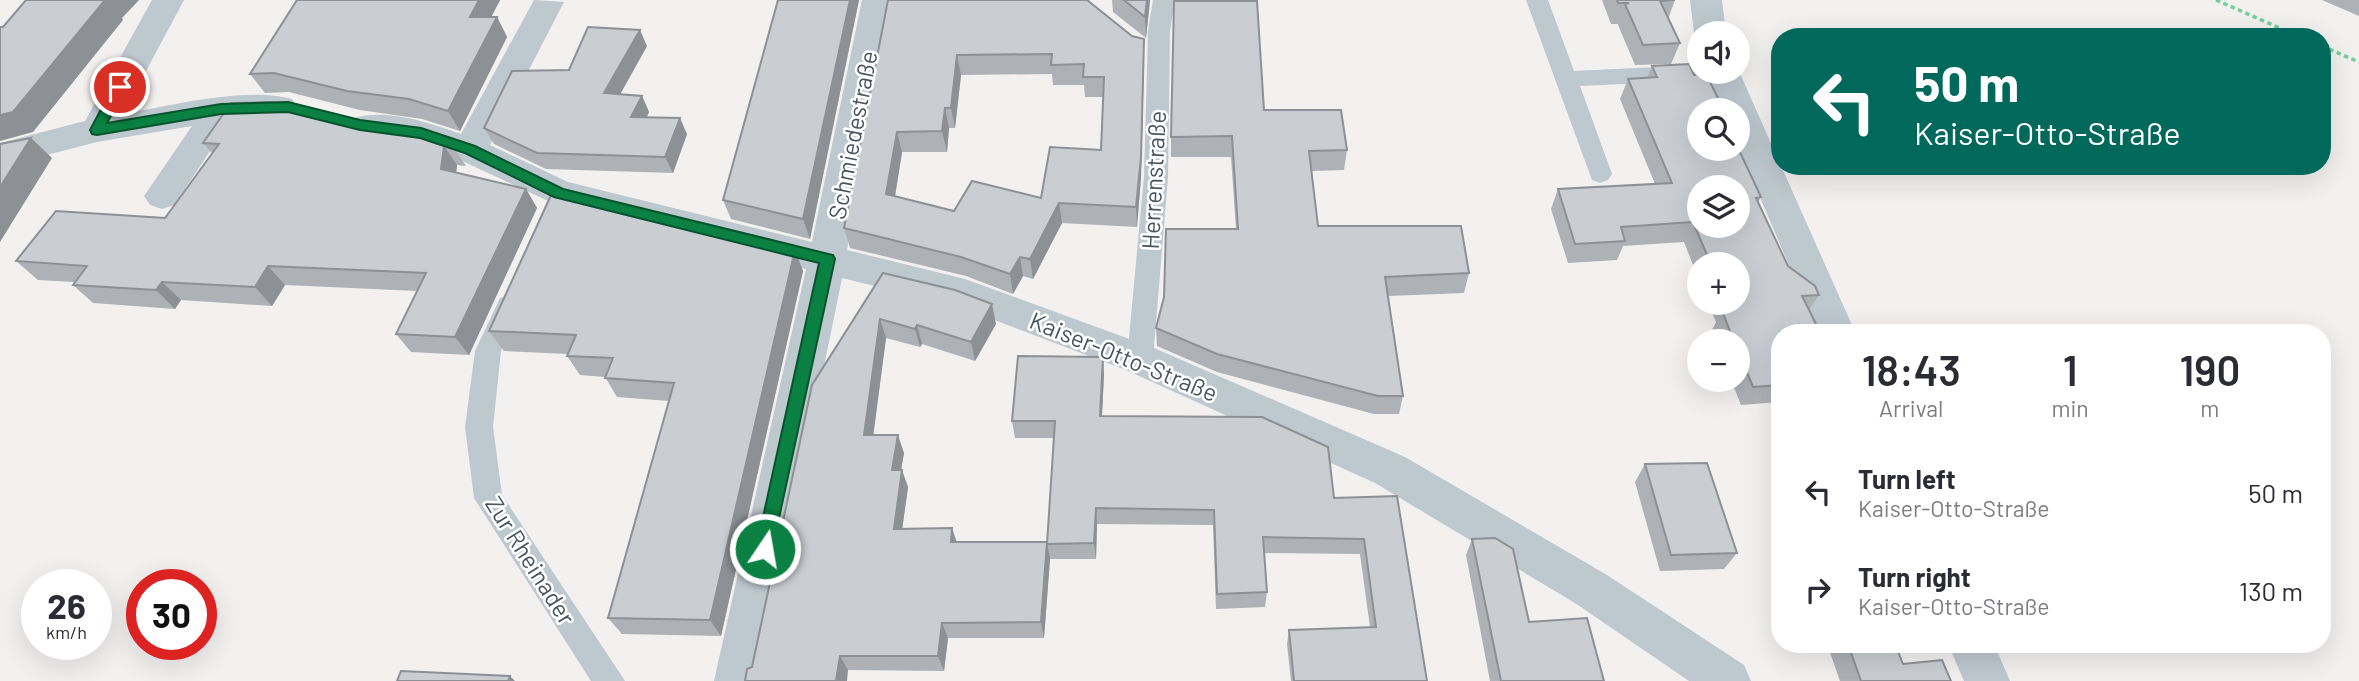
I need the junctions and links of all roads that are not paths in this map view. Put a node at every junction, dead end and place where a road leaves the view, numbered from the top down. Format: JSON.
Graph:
{"nodes":[{"id":1,"x":167,"y":0,"type":"edge"},
{"id":2,"x":878,"y":0,"type":"edge"},
{"id":3,"x":1164,"y":0,"type":"edge"},
{"id":4,"x":1537,"y":0,"type":"edge"},
{"id":5,"x":1706,"y":0,"type":"edge"},
{"id":6,"x":548,"y":2,"type":"dead end"},
{"id":7,"x":1709,"y":21,"type":"edge"},
{"id":8,"x":1134,"y":44,"type":"edge"},
{"id":9,"x":1158,"y":51,"type":"junction"},
{"id":10,"x":1687,"y":73,"type":"edge"},
{"id":11,"x":1566,"y":79,"type":"junction"},
{"id":12,"x":1728,"y":84,"type":"edge"},
{"id":13,"x":221,"y":109,"type":"junction"},
{"id":14,"x":97,"y":130,"type":"junction"},
{"id":15,"x":470,"y":150,"type":"junction"},
{"id":16,"x":0,"y":155,"type":"edge"},
{"id":17,"x":1600,"y":174,"type":"dead end"},
{"id":18,"x":162,"y":196,"type":"dead end"},
{"id":19,"x":827,"y":259,"type":"junction"},
{"id":20,"x":521,"y":278,"type":"edge"},
{"id":21,"x":1833,"y":324,"type":"edge"},
{"id":22,"x":1140,"y":359,"type":"junction"},
{"id":23,"x":1975,"y":653,"type":"edge"},
{"id":24,"x":609,"y":681,"type":"edge"},
{"id":25,"x":737,"y":681,"type":"edge"},
{"id":26,"x":1728,"y":681,"type":"edge"},
{"id":27,"x":1987,"y":681,"type":"edge"}],
"edges":[{"from":1,"to":14,"type":"street"},
{"from":2,"to":19,"type":"street","name":"Schmiedestraße"},
{"from":3,"to":9,"type":"lane","name":"Herrenstraße"},
{"from":4,"to":11,"type":"lane"},
{"from":5,"to":7,"type":"street"},
{"from":6,"to":15,"type":"street"},
{"from":8,"to":9,"type":"lane"},
{"from":9,"to":22,"type":"lane","name":"Herrenstraße"},
{"from":10,"to":11,"type":"lane"},
{"from":11,"to":17,"type":"lane"},
{"from":12,"to":21,"type":"street"},
{"from":13,"to":14,"type":"street","name":"Kaiser-Otto-Straße"},
{"from":13,"to":15,"type":"street","name":"Kaiser-Otto-Straße"},
{"from":13,"to":18,"type":"street"},
{"from":14,"to":16,"type":"street","name":"Kaiser-Otto-Straße"},
{"from":15,"to":19,"type":"street","name":"Kaiser-Otto-Straße"},
{"from":19,"to":22,"type":"street","name":"Kaiser-Otto-Straße"},
{"from":19,"to":25,"type":"street","name":"Schmiedestraße"},
{"from":20,"to":24,"type":"lane","name":"Zur Rheinader"},
{"from":22,"to":26,"type":"street","name":"Kaiser-Otto-Straße"},
{"from":23,"to":27,"type":"street"}]}
